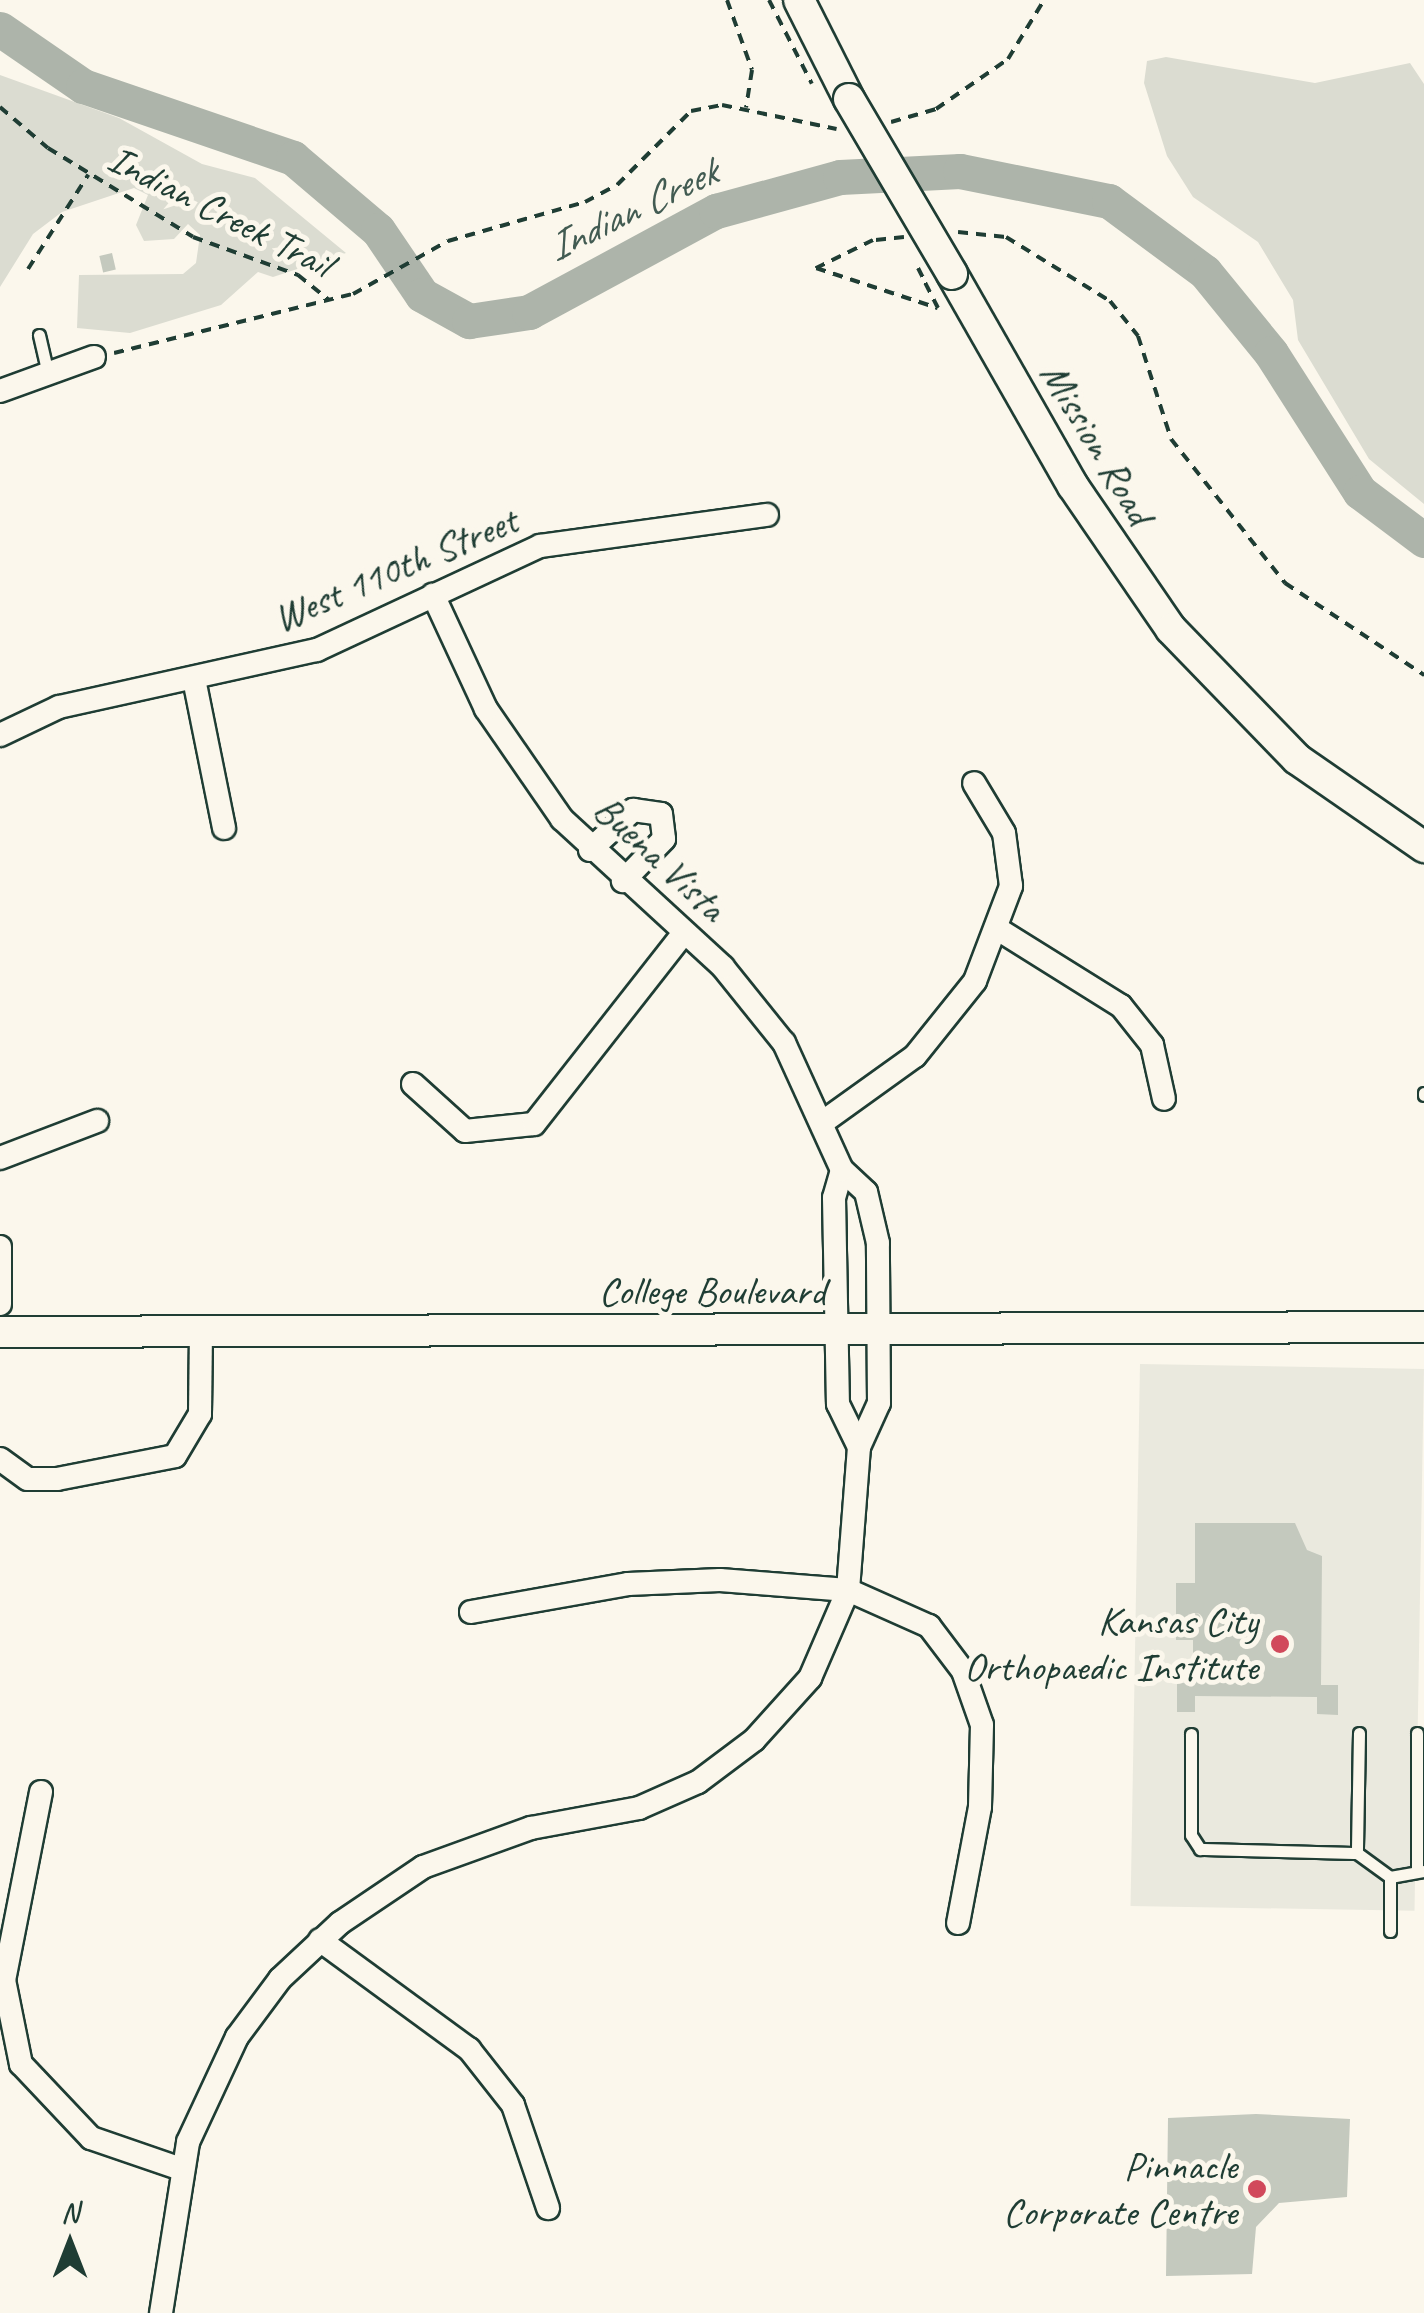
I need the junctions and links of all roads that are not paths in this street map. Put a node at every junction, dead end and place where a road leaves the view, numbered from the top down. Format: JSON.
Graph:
{"nodes":[{"id":1,"x":799,"y":0,"type":"edge"},
{"id":2,"x":39,"y":335,"type":"dead end"},
{"id":3,"x":94,"y":358,"type":"road end"},
{"id":4,"x":47,"y":370,"type":"junction"},
{"id":5,"x":0,"y":391,"type":"edge"},
{"id":6,"x":767,"y":515,"type":"dead end"},
{"id":7,"x":434,"y":595,"type":"junction"},
{"id":8,"x":194,"y":680,"type":"junction"},
{"id":9,"x":0,"y":735,"type":"edge"},
{"id":10,"x":974,"y":784,"type":"dead end"},
{"id":11,"x":224,"y":828,"type":"dead end"},
{"id":12,"x":1424,"y":847,"type":"edge"},
{"id":13,"x":590,"y":850,"type":"junction"},
{"id":14,"x":623,"y":881,"type":"junction"},
{"id":15,"x":996,"y":928,"type":"junction"},
{"id":16,"x":683,"y":934,"type":"junction"},
{"id":17,"x":412,"y":1084,"type":"dead end"},
{"id":18,"x":1164,"y":1099,"type":"dead end"},
{"id":19,"x":97,"y":1122,"type":"dead end"},
{"id":20,"x":823,"y":1122,"type":"junction"},
{"id":21,"x":0,"y":1158,"type":"edge"},
{"id":22,"x":842,"y":1170,"type":"junction"},
{"id":23,"x":0,"y":1247,"type":"edge"},
{"id":24,"x":0,"y":1304,"type":"edge"},
{"id":25,"x":1424,"y":1327,"type":"edge"},
{"id":26,"x":836,"y":1330,"type":"junction"},
{"id":27,"x":882,"y":1330,"type":"junction"},
{"id":28,"x":0,"y":1332,"type":"edge"},
{"id":29,"x":201,"y":1333,"type":"junction"},
{"id":30,"x":859,"y":1447,"type":"junction"},
{"id":31,"x":0,"y":1458,"type":"edge"},
{"id":32,"x":848,"y":1590,"type":"junction"},
{"id":33,"x":471,"y":1612,"type":"dead end"},
{"id":34,"x":1359,"y":1733,"type":"dead end"},
{"id":35,"x":1417,"y":1733,"type":"dead end"},
{"id":36,"x":1192,"y":1734,"type":"dead end"},
{"id":37,"x":42,"y":1792,"type":"dead end"},
{"id":38,"x":1357,"y":1854,"type":"junction"},
{"id":39,"x":1421,"y":1871,"type":"edge"},
{"id":40,"x":1390,"y":1877,"type":"junction"},
{"id":41,"x":958,"y":1924,"type":"dead end"},
{"id":42,"x":1390,"y":1931,"type":"dead end"},
{"id":43,"x":320,"y":1940,"type":"junction"},
{"id":44,"x":181,"y":2169,"type":"junction"},
{"id":45,"x":548,"y":2208,"type":"dead end"},
{"id":46,"x":160,"y":2313,"type":"edge"}],
"edges":[{"from":1,"to":12,"type":"main road","name":"Mission Road","bridge":true},
{"from":2,"to":4,"type":"lane"},
{"from":3,"to":4,"type":"street"},
{"from":4,"to":5,"type":"street"},
{"from":6,"to":7,"type":"street","name":"West 110th Street"},
{"from":7,"to":8,"type":"street","name":"West 110th Street"},
{"from":7,"to":13,"type":"street","name":"Buena Vista"},
{"from":8,"to":9,"type":"street","name":"West 110th Street"},
{"from":8,"to":11,"type":"street"},
{"from":10,"to":15,"type":"street"},
{"from":13,"to":14,"type":"street","name":"Buena Vista"},
{"from":13,"to":14,"type":"street"},
{"from":14,"to":16,"type":"street","name":"Buena Vista"},
{"from":15,"to":18,"type":"street"},
{"from":15,"to":20,"type":"street"},
{"from":16,"to":17,"type":"street"},
{"from":16,"to":20,"type":"street","name":"Buena Vista"},
{"from":19,"to":21,"type":"street"},
{"from":20,"to":22,"type":"street","name":"Buena Vista"},
{"from":22,"to":26,"type":"street"},
{"from":22,"to":27,"type":"street","name":"Buena Vista"},
{"from":23,"to":24,"type":"street"},
{"from":25,"to":27,"type":"main road","name":"College Boulevard"},
{"from":26,"to":27,"type":"main road","name":"College Boulevard"},
{"from":26,"to":29,"type":"main road","name":"College Boulevard"},
{"from":26,"to":30,"type":"street"},
{"from":27,"to":30,"type":"street","name":"Buena Vista"},
{"from":28,"to":29,"type":"main road","name":"College Boulevard"},
{"from":29,"to":31,"type":"street"},
{"from":30,"to":32,"type":"street"},
{"from":32,"to":33,"type":"street"},
{"from":32,"to":41,"type":"street"},
{"from":32,"to":43,"type":"street"},
{"from":34,"to":38,"type":"lane"},
{"from":35,"to":39,"type":"lane"},
{"from":36,"to":38,"type":"lane"},
{"from":37,"to":44,"type":"street"},
{"from":38,"to":40,"type":"lane"},
{"from":39,"to":40,"type":"lane"},
{"from":40,"to":42,"type":"lane"},
{"from":43,"to":44,"type":"street"},
{"from":43,"to":45,"type":"street"},
{"from":44,"to":46,"type":"street"}]}
